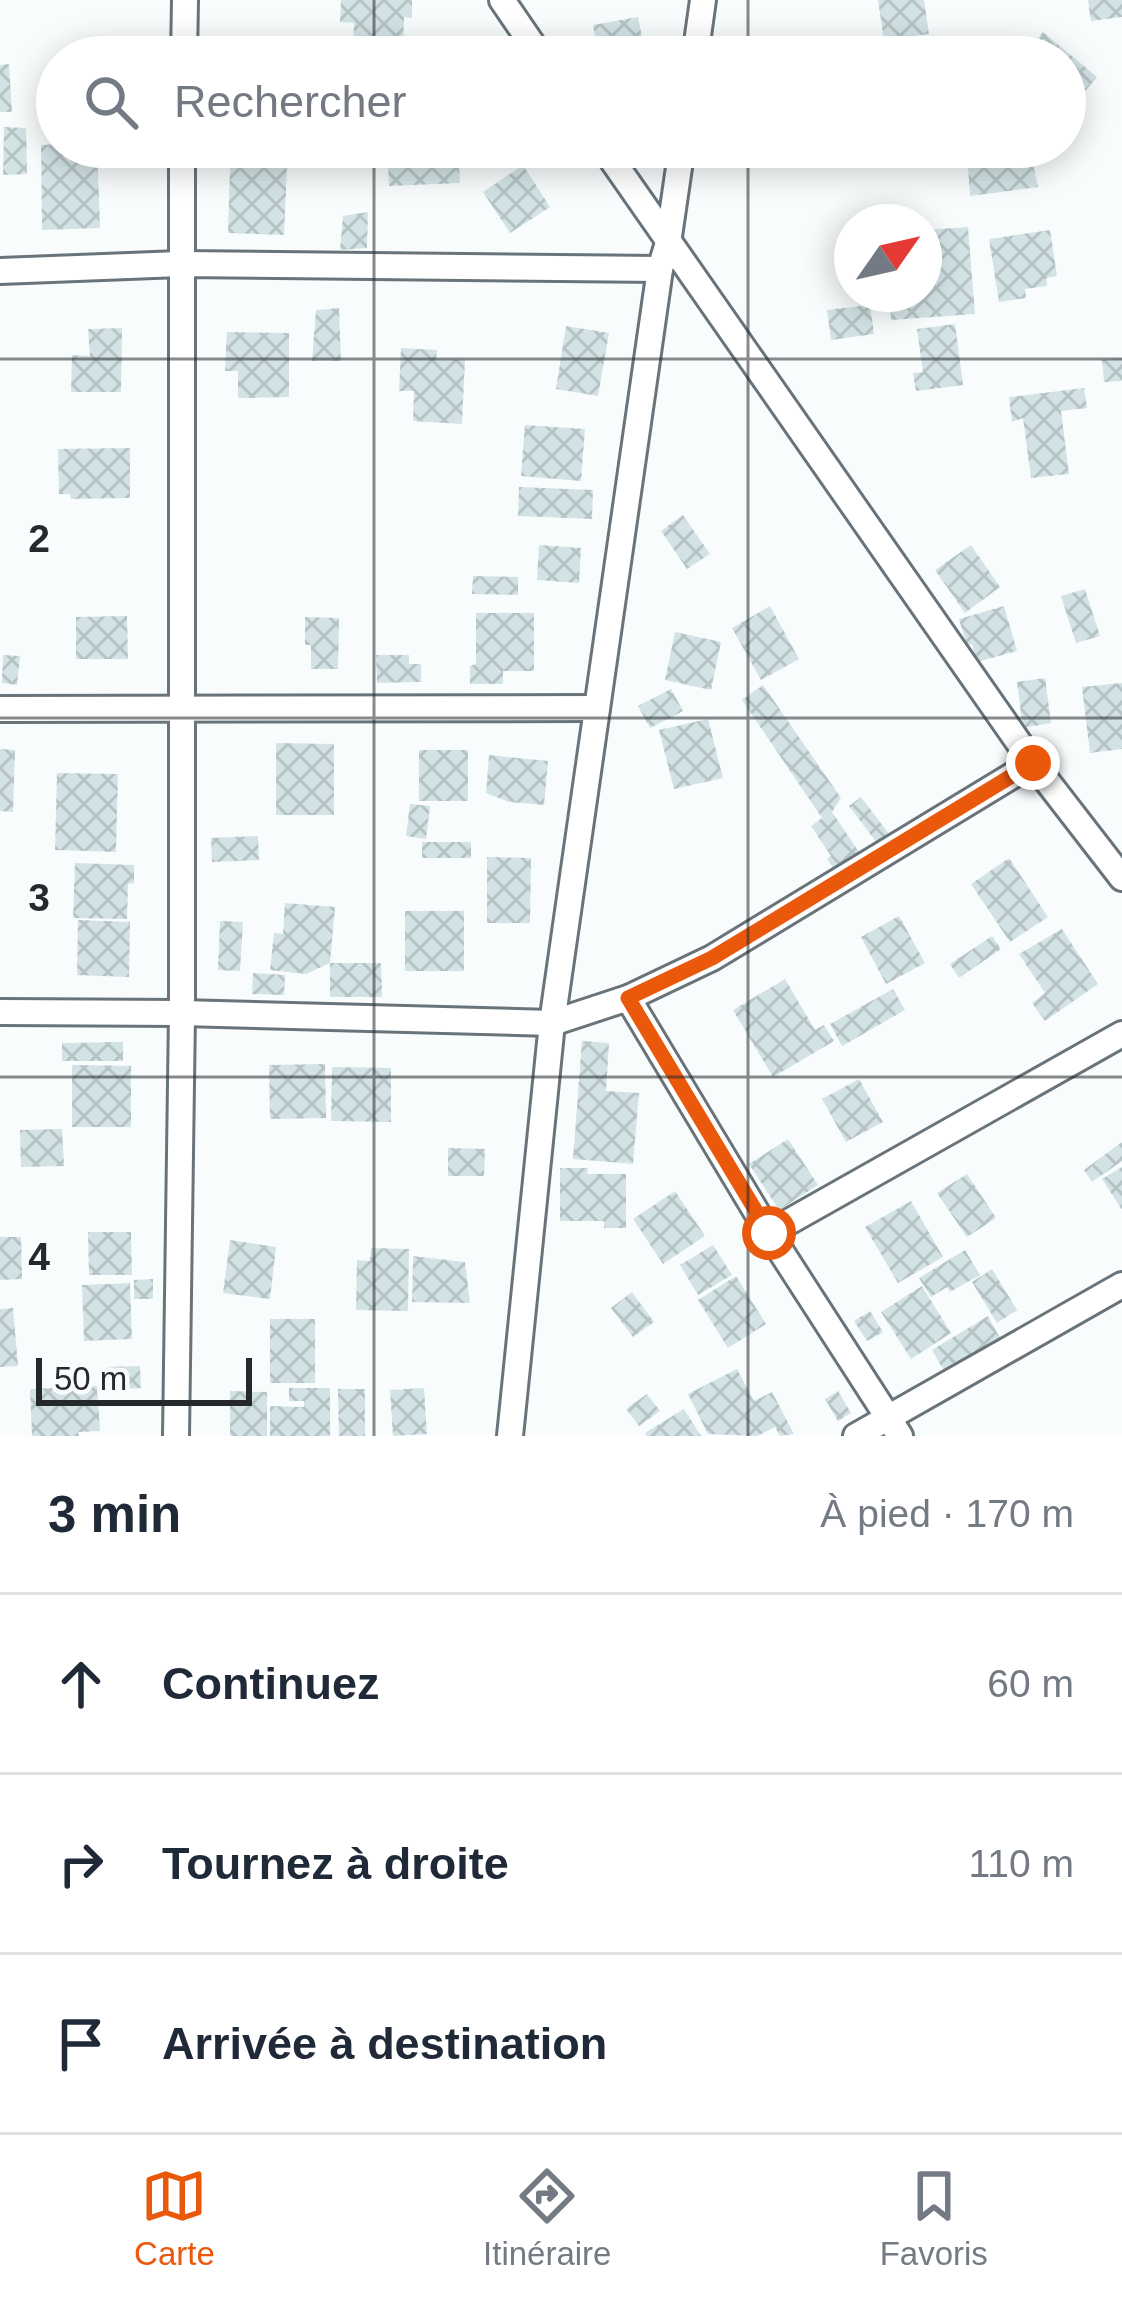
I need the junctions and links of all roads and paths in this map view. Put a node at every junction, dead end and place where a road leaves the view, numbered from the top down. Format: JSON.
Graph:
{"nodes":[{"id":1,"x":185,"y":0,"type":"edge"},
{"id":2,"x":502,"y":0,"type":"edge"},
{"id":3,"x":703,"y":0,"type":"edge"},
{"id":4,"x":184,"y":36,"type":"edge"},
{"id":5,"x":527,"y":36,"type":"edge"},
{"id":6,"x":697,"y":36,"type":"edge"},
{"id":7,"x":182,"y":168,"type":"edge"},
{"id":8,"x":617,"y":168,"type":"edge"},
{"id":9,"x":679,"y":168,"type":"edge"},
{"id":10,"x":668,"y":243,"type":"junction"},
{"id":11,"x":180,"y":264,"type":"junction"},
{"id":12,"x":660,"y":269,"type":"junction"},
{"id":13,"x":0,"y":271,"type":"edge"},
{"id":14,"x":597,"y":708,"type":"junction"},
{"id":15,"x":0,"y":709,"type":"edge"},
{"id":16,"x":181,"y":709,"type":"junction"},
{"id":17,"x":1033,"y":763,"type":"junction"},
{"id":18,"x":1122,"y":878,"type":"edge"},
{"id":19,"x":628,"y":998,"type":"junction"},
{"id":20,"x":0,"y":1012,"type":"edge"},
{"id":21,"x":182,"y":1013,"type":"junction"},
{"id":22,"x":552,"y":1024,"type":"junction"},
{"id":23,"x":1122,"y":1034,"type":"edge"},
{"id":24,"x":769,"y":1233,"type":"junction"},
{"id":25,"x":1122,"y":1285,"type":"edge"},
{"id":26,"x":895,"y":1427,"type":"edge"},
{"id":27,"x":176,"y":1436,"type":"edge"},
{"id":28,"x":510,"y":1436,"type":"edge"},
{"id":29,"x":856,"y":1436,"type":"edge"}],
"edges":[{"from":1,"to":4,"type":"street"},
{"from":2,"to":5,"type":"street"},
{"from":3,"to":6,"type":"street"},
{"from":7,"to":11,"type":"street"},
{"from":8,"to":10,"type":"street"},
{"from":9,"to":10,"type":"street"},
{"from":10,"to":12,"type":"street"},
{"from":10,"to":17,"type":"street"},
{"from":11,"to":12,"type":"street"},
{"from":11,"to":13,"type":"street"},
{"from":11,"to":16,"type":"street"},
{"from":12,"to":14,"type":"street"},
{"from":14,"to":16,"type":"street"},
{"from":14,"to":22,"type":"street"},
{"from":15,"to":16,"type":"street"},
{"from":16,"to":21,"type":"street"},
{"from":17,"to":18,"type":"street"},
{"from":17,"to":19,"type":"street"},
{"from":19,"to":22,"type":"street"},
{"from":19,"to":24,"type":"street"},
{"from":20,"to":21,"type":"street"},
{"from":21,"to":22,"type":"street"},
{"from":21,"to":27,"type":"street"},
{"from":22,"to":28,"type":"street"},
{"from":23,"to":24,"type":"street"},
{"from":24,"to":26,"type":"street"},
{"from":25,"to":26,"type":"street"},
{"from":26,"to":29,"type":"street"}]}
